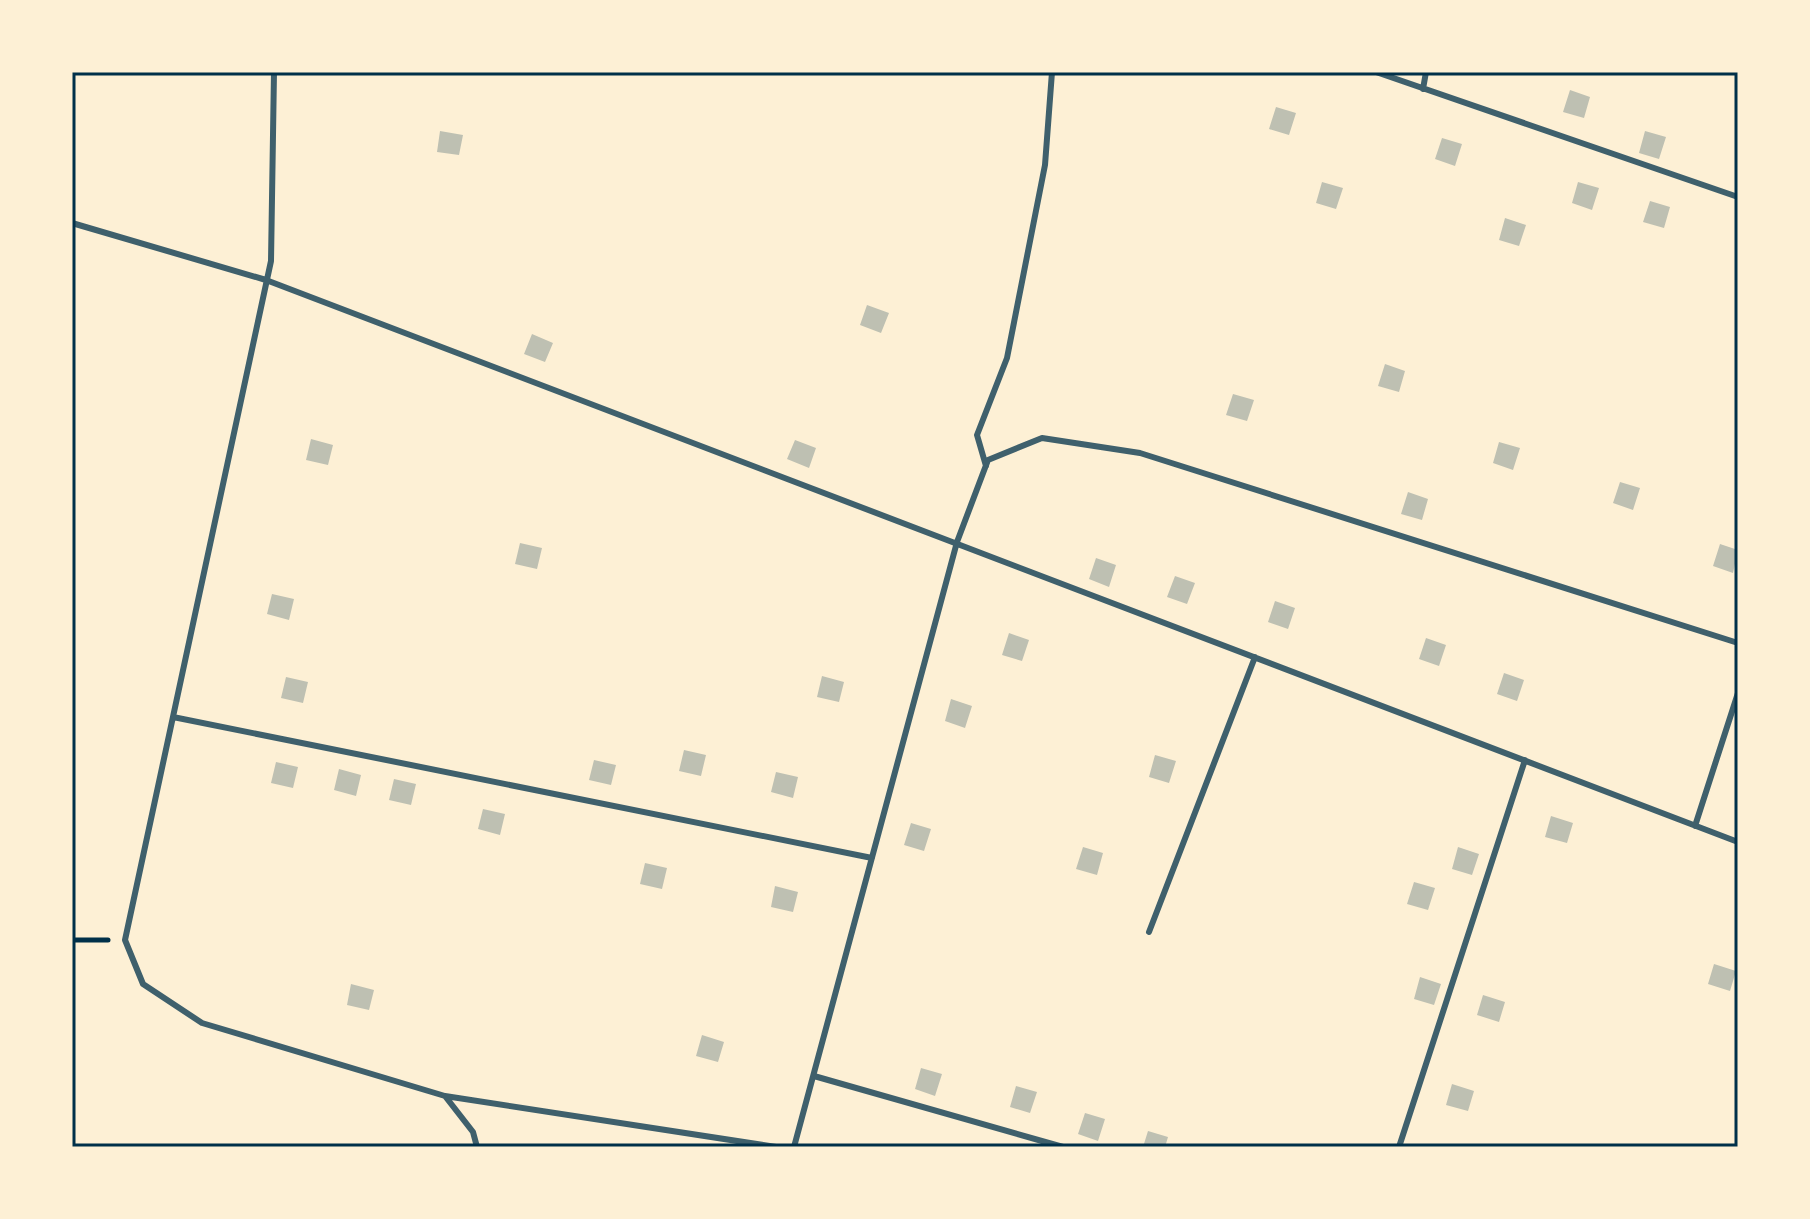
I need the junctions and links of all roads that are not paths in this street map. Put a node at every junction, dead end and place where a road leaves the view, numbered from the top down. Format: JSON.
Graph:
{"nodes":[{"id":1,"x":274,"y":72,"type":"edge"},
{"id":2,"x":1052,"y":72,"type":"edge"},
{"id":3,"x":1376,"y":72,"type":"edge"},
{"id":4,"x":1426,"y":72,"type":"edge"},
{"id":5,"x":1423,"y":89,"type":"junction"},
{"id":6,"x":1738,"y":197,"type":"edge"},
{"id":7,"x":72,"y":223,"type":"edge"},
{"id":8,"x":266,"y":280,"type":"junction"},
{"id":9,"x":986,"y":466,"type":"junction"},
{"id":10,"x":957,"y":542,"type":"junction"},
{"id":11,"x":1738,"y":643,"type":"edge"},
{"id":12,"x":1255,"y":657,"type":"junction"},
{"id":13,"x":1738,"y":693,"type":"edge"},
{"id":14,"x":173,"y":717,"type":"junction"},
{"id":15,"x":1525,"y":760,"type":"junction"},
{"id":16,"x":1695,"y":826,"type":"junction"},
{"id":17,"x":1738,"y":842,"type":"edge"},
{"id":18,"x":872,"y":858,"type":"junction"},
{"id":19,"x":1149,"y":932,"type":"dead end"},
{"id":20,"x":814,"y":1076,"type":"junction"},
{"id":21,"x":445,"y":1096,"type":"junction"},
{"id":22,"x":477,"y":1147,"type":"edge"},
{"id":23,"x":776,"y":1147,"type":"edge"},
{"id":24,"x":794,"y":1147,"type":"edge"},
{"id":25,"x":1063,"y":1147,"type":"edge"},
{"id":26,"x":1399,"y":1147,"type":"edge"}],
"edges":[{"from":1,"to":8,"type":"lane"},
{"from":2,"to":9,"type":"lane"},
{"from":3,"to":5,"type":"lane"},
{"from":4,"to":5,"type":"lane"},
{"from":5,"to":6,"type":"lane"},
{"from":7,"to":8,"type":"lane"},
{"from":8,"to":10,"type":"lane"},
{"from":8,"to":14,"type":"lane"},
{"from":9,"to":10,"type":"lane"},
{"from":9,"to":11,"type":"lane"},
{"from":10,"to":12,"type":"lane"},
{"from":10,"to":18,"type":"lane"},
{"from":12,"to":15,"type":"lane"},
{"from":12,"to":19,"type":"lane"},
{"from":13,"to":16,"type":"lane"},
{"from":14,"to":18,"type":"lane"},
{"from":14,"to":21,"type":"lane"},
{"from":15,"to":16,"type":"lane"},
{"from":15,"to":26,"type":"lane"},
{"from":16,"to":17,"type":"lane"},
{"from":18,"to":20,"type":"lane"},
{"from":20,"to":24,"type":"lane"},
{"from":20,"to":25,"type":"lane"},
{"from":21,"to":22,"type":"lane"},
{"from":21,"to":23,"type":"lane"}]}
